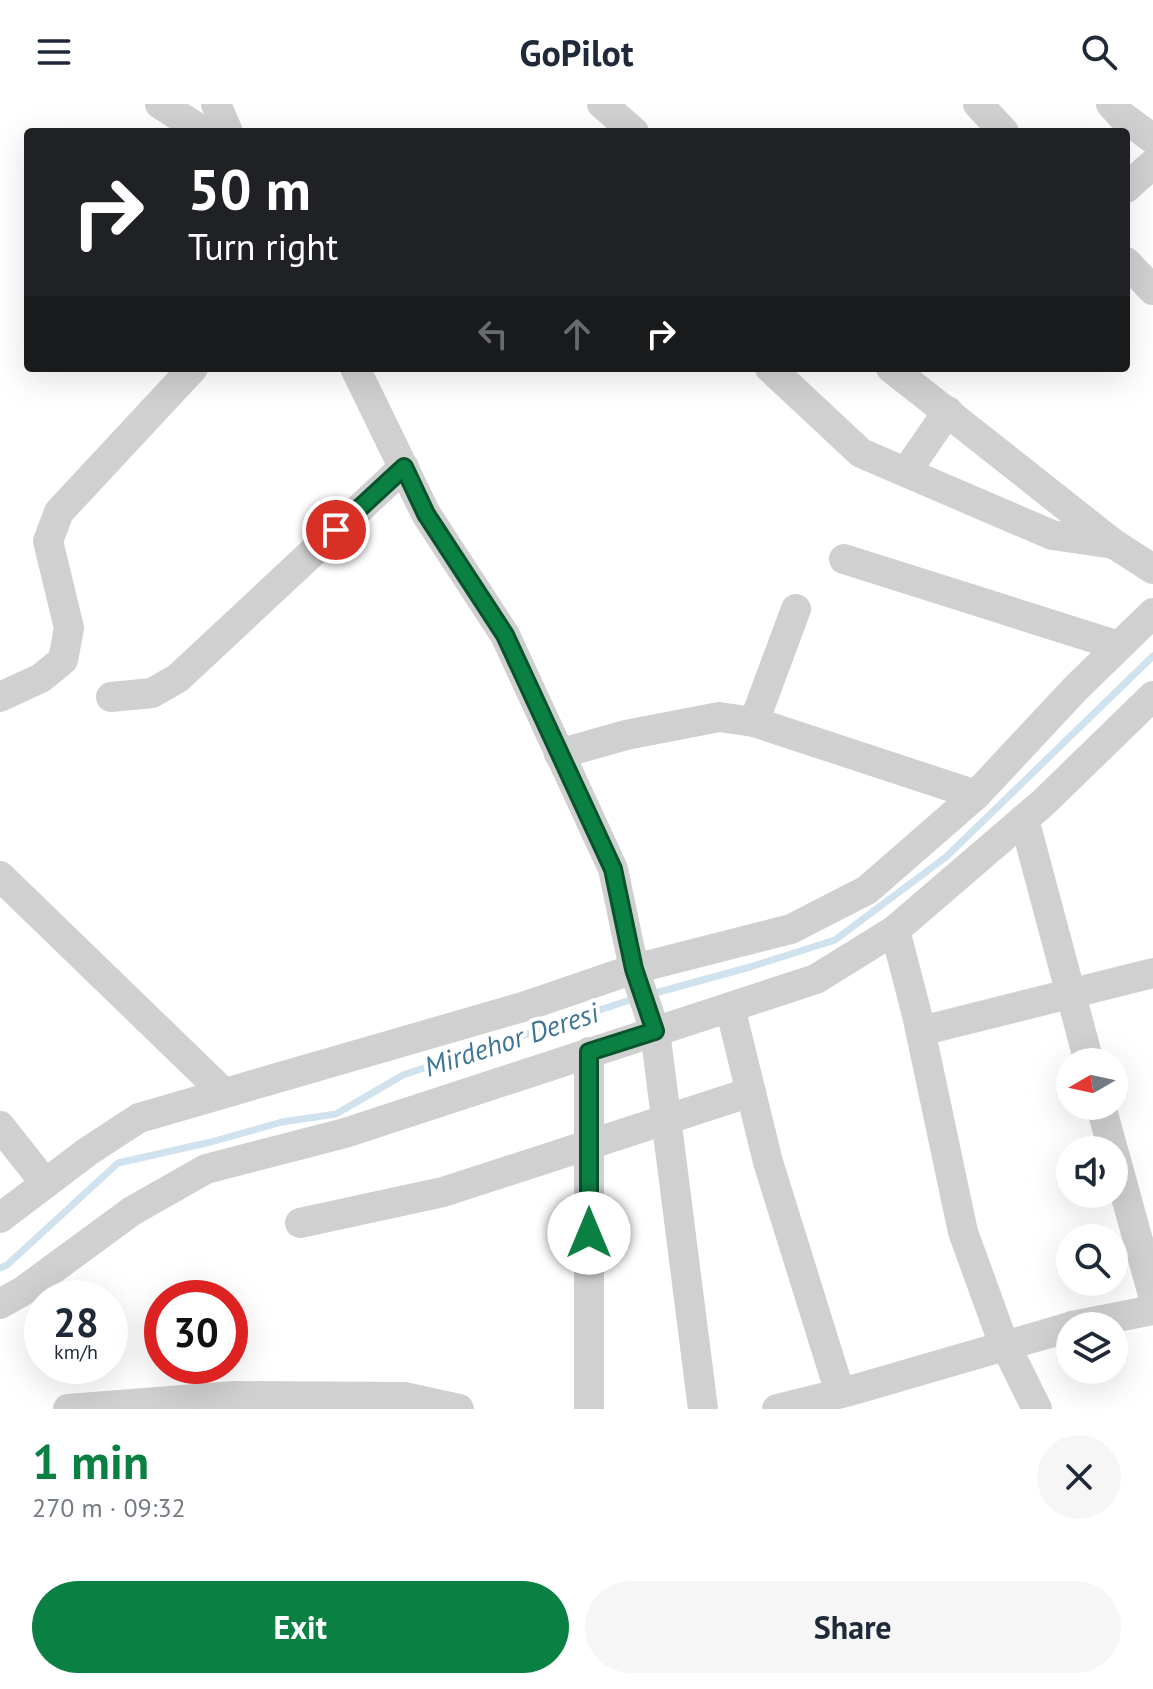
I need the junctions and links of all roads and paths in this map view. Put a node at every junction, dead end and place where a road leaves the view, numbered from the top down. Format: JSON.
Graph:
{"nodes":[{"id":1,"x":160,"y":104,"type":"edge"},
{"id":2,"x":216,"y":104,"type":"edge"},
{"id":3,"x":602,"y":104,"type":"edge"},
{"id":4,"x":978,"y":104,"type":"edge"},
{"id":5,"x":1111,"y":104,"type":"edge"},
{"id":6,"x":198,"y":128,"type":"edge"},
{"id":7,"x":226,"y":128,"type":"edge"},
{"id":8,"x":629,"y":128,"type":"edge"},
{"id":9,"x":1000,"y":128,"type":"edge"},
{"id":10,"x":1153,"y":139,"type":"edge"},
{"id":11,"x":1153,"y":164,"type":"edge"},
{"id":12,"x":1130,"y":184,"type":"edge"},
{"id":13,"x":1130,"y":266,"type":"edge"},
{"id":14,"x":1153,"y":290,"type":"edge"},
{"id":15,"x":189,"y":372,"type":"edge"},
{"id":16,"x":357,"y":372,"type":"edge"},
{"id":17,"x":774,"y":372,"type":"edge"},
{"id":18,"x":896,"y":372,"type":"edge"},
{"id":19,"x":948,"y":411,"type":"junction"},
{"id":20,"x":404,"y":467,"type":"junction"},
{"id":21,"x":906,"y":472,"type":"junction"},
{"id":22,"x":1114,"y":544,"type":"junction"},
{"id":23,"x":844,"y":559,"type":"dead end"},
{"id":24,"x":1153,"y":569,"type":"edge"},
{"id":25,"x":796,"y":609,"type":"dead end"},
{"id":26,"x":1153,"y":613,"type":"edge"},
{"id":27,"x":1119,"y":646,"type":"junction"},
{"id":28,"x":1153,"y":696,"type":"edge"},
{"id":29,"x":0,"y":697,"type":"edge"},
{"id":30,"x":111,"y":697,"type":"dead end"},
{"id":31,"x":754,"y":722,"type":"junction"},
{"id":32,"x":559,"y":754,"type":"junction"},
{"id":33,"x":976,"y":795,"type":"junction"},
{"id":34,"x":1024,"y":819,"type":"junction"},
{"id":35,"x":0,"y":876,"type":"edge"},
{"id":36,"x":895,"y":930,"type":"junction"},
{"id":37,"x":634,"y":969,"type":"junction"},
{"id":38,"x":1153,"y":973,"type":"edge"},
{"id":39,"x":1070,"y":993,"type":"junction"},
{"id":40,"x":730,"y":1007,"type":"junction"},
{"id":41,"x":655,"y":1031,"type":"junction"},
{"id":42,"x":921,"y":1031,"type":"junction"},
{"id":43,"x":1085,"y":1048,"type":"edge"},
{"id":44,"x":589,"y":1052,"type":"junction"},
{"id":45,"x":223,"y":1092,"type":"junction"},
{"id":46,"x":751,"y":1092,"type":"junction"},
{"id":47,"x":668,"y":1120,"type":"junction"},
{"id":48,"x":0,"y":1126,"type":"edge"},
{"id":49,"x":589,"y":1145,"type":"junction"},
{"id":50,"x":45,"y":1183,"type":"junction"},
{"id":51,"x":1128,"y":1203,"type":"edge"},
{"id":52,"x":0,"y":1218,"type":"edge"},
{"id":53,"x":300,"y":1223,"type":"dead end"},
{"id":54,"x":1153,"y":1295,"type":"edge"},
{"id":55,"x":0,"y":1304,"type":"edge"},
{"id":56,"x":1153,"y":1310,"type":"edge"},
{"id":57,"x":1128,"y":1315,"type":"edge"},
{"id":58,"x":1056,"y":1331,"type":"edge"},
{"id":59,"x":1007,"y":1346,"type":"junction"},
{"id":60,"x":840,"y":1393,"type":"junction"},
{"id":61,"x":793,"y":1407,"type":"edge"},
{"id":62,"x":68,"y":1409,"type":"edge"},
{"id":63,"x":459,"y":1409,"type":"edge"},
{"id":64,"x":589,"y":1409,"type":"edge"},
{"id":65,"x":703,"y":1409,"type":"edge"},
{"id":66,"x":1037,"y":1409,"type":"edge"}],
"edges":[{"from":1,"to":6,"type":"street"},
{"from":2,"to":7,"type":"street"},
{"from":3,"to":8,"type":"street"},
{"from":4,"to":9,"type":"street"},
{"from":5,"to":10,"type":"street"},
{"from":11,"to":12,"type":"street"},
{"from":13,"to":14,"type":"street"},
{"from":15,"to":29,"type":"street"},
{"from":16,"to":20,"type":"street"},
{"from":17,"to":21,"type":"street"},
{"from":18,"to":19,"type":"street"},
{"from":19,"to":21,"type":"street"},
{"from":19,"to":22,"type":"street"},
{"from":20,"to":30,"type":"street"},
{"from":20,"to":32,"type":"street"},
{"from":21,"to":22,"type":"street"},
{"from":22,"to":24,"type":"street"},
{"from":23,"to":27,"type":"street"},
{"from":25,"to":31,"type":"street"},
{"from":26,"to":27,"type":"street"},
{"from":27,"to":33,"type":"street"},
{"from":28,"to":34,"type":"street"},
{"from":31,"to":32,"type":"street"},
{"from":31,"to":33,"type":"street"},
{"from":32,"to":37,"type":"street"},
{"from":33,"to":37,"type":"street"},
{"from":34,"to":36,"type":"street"},
{"from":34,"to":39,"type":"street"},
{"from":35,"to":45,"type":"street"},
{"from":36,"to":40,"type":"street"},
{"from":36,"to":42,"type":"street"},
{"from":37,"to":41,"type":"street"},
{"from":37,"to":45,"type":"street"},
{"from":38,"to":39,"type":"street"},
{"from":39,"to":42,"type":"street"},
{"from":39,"to":43,"type":"street"},
{"from":40,"to":41,"type":"street"},
{"from":40,"to":46,"type":"street"},
{"from":41,"to":44,"type":"street"},
{"from":41,"to":47,"type":"street"},
{"from":42,"to":59,"type":"street"},
{"from":44,"to":49,"type":"street"},
{"from":44,"to":55,"type":"street"},
{"from":45,"to":50,"type":"street"},
{"from":46,"to":47,"type":"street"},
{"from":46,"to":60,"type":"street"},
{"from":47,"to":49,"type":"street"},
{"from":47,"to":65,"type":"street"},
{"from":48,"to":50,"type":"street"},
{"from":49,"to":53,"type":"street"},
{"from":49,"to":64,"type":"street"},
{"from":50,"to":52,"type":"street"},
{"from":51,"to":54,"type":"street"},
{"from":56,"to":57,"type":"street"},
{"from":58,"to":59,"type":"street"},
{"from":59,"to":60,"type":"street"},
{"from":59,"to":66,"type":"street"},
{"from":60,"to":61,"type":"street"},
{"from":62,"to":63,"type":"street"}]}
